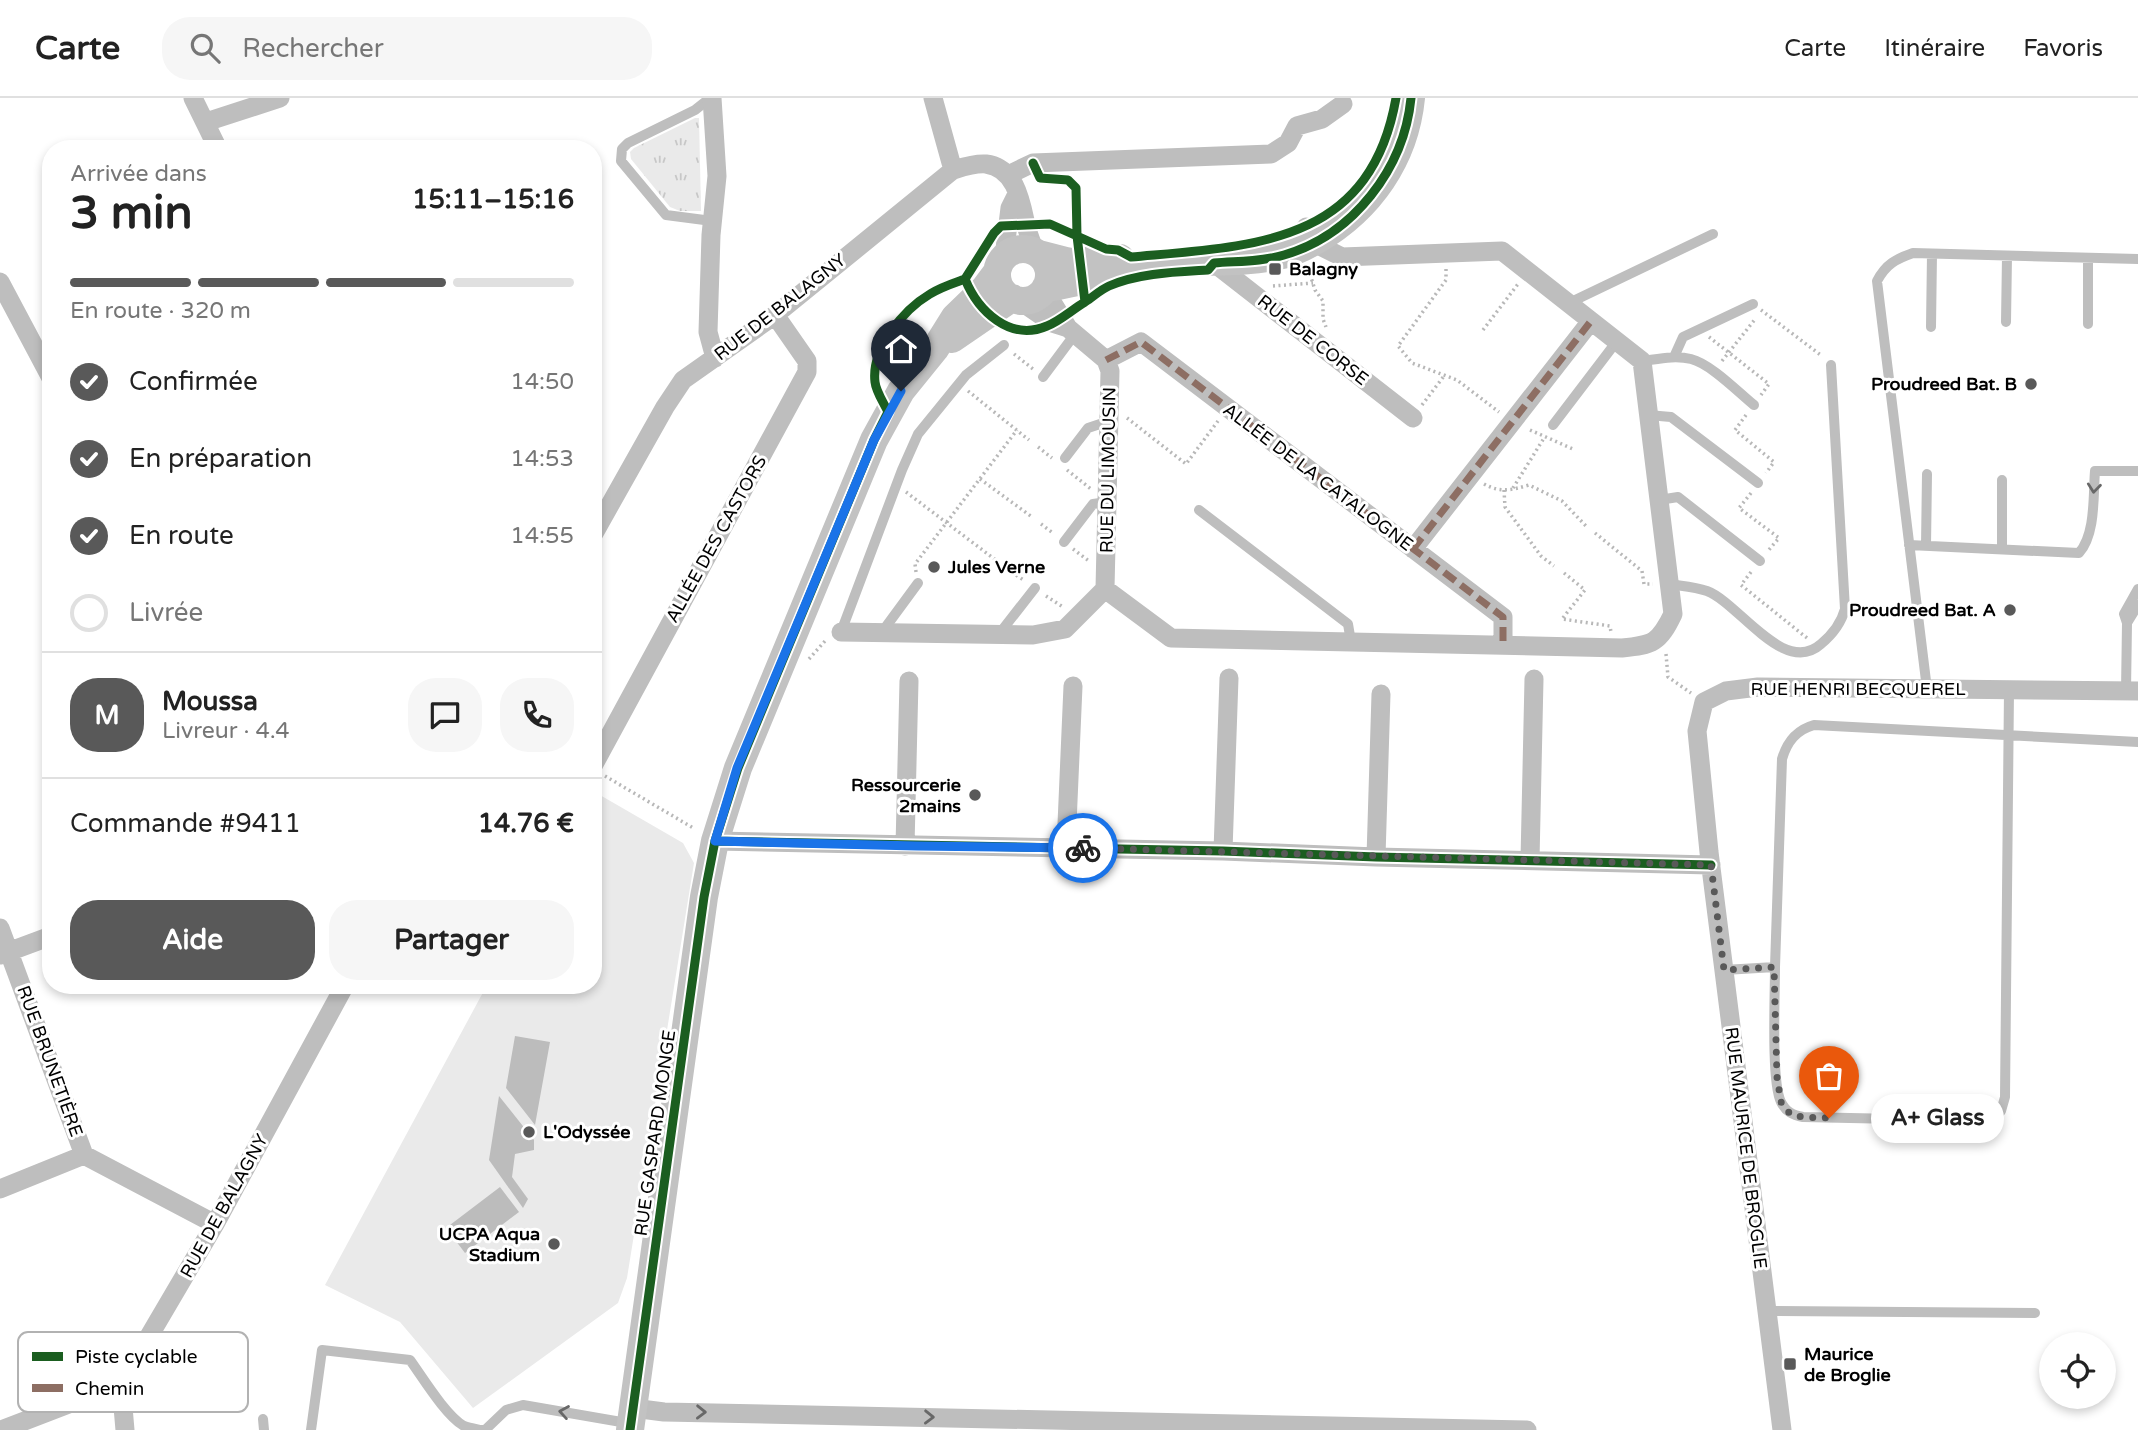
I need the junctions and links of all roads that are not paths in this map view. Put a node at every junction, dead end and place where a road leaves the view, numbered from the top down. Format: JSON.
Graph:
{"nodes":[{"id":1,"x":193,"y":98,"type":"edge"},
{"id":2,"x":280,"y":98,"type":"edge"},
{"id":3,"x":711,"y":98,"type":"edge"},
{"id":4,"x":933,"y":98,"type":"edge"},
{"id":5,"x":1396,"y":98,"type":"edge"},
{"id":6,"x":1411,"y":98,"type":"edge"},
{"id":7,"x":1343,"y":104,"type":"dead end"},
{"id":8,"x":206,"y":122,"type":"junction"},
{"id":9,"x":214,"y":140,"type":"edge"},
{"id":10,"x":953,"y":170,"type":"junction"},
{"id":11,"x":1008,"y":175,"type":"junction"},
{"id":12,"x":1017,"y":194,"type":"junction"},
{"id":13,"x":712,"y":221,"type":"junction"},
{"id":14,"x":1713,"y":234,"type":"dead end"},
{"id":15,"x":1316,"y":240,"type":"junction"},
{"id":16,"x":1037,"y":253,"type":"junction"},
{"id":17,"x":1932,"y":254,"type":"junction"},
{"id":18,"x":2007,"y":256,"type":"junction"},
{"id":19,"x":2088,"y":258,"type":"junction"},
{"id":20,"x":2138,"y":260,"type":"edge"},
{"id":21,"x":1214,"y":263,"type":"junction"},
{"id":22,"x":1001,"y":264,"type":"junction"},
{"id":23,"x":0,"y":282,"type":"edge"},
{"id":24,"x":1030,"y":294,"type":"junction"},
{"id":25,"x":1568,"y":303,"type":"junction"},
{"id":26,"x":1758,"y":308,"type":"road end"},
{"id":27,"x":775,"y":315,"type":"junction"},
{"id":28,"x":1591,"y":321,"type":"junction"},
{"id":29,"x":2006,"y":322,"type":"dead end"},
{"id":30,"x":2088,"y":324,"type":"dead end"},
{"id":31,"x":1931,"y":327,"type":"dead end"},
{"id":32,"x":1072,"y":331,"type":"junction"},
{"id":33,"x":1616,"y":341,"type":"junction"},
{"id":34,"x":1004,"y":345,"type":"dead end"},
{"id":35,"x":935,"y":349,"type":"junction"},
{"id":36,"x":1674,"y":357,"type":"junction"},
{"id":37,"x":715,"y":358,"type":"junction"},
{"id":38,"x":1106,"y":360,"type":"junction"},
{"id":39,"x":42,"y":361,"type":"edge"},
{"id":40,"x":1642,"y":361,"type":"junction"},
{"id":41,"x":1831,"y":365,"type":"road end"},
{"id":42,"x":1043,"y":377,"type":"dead end"},
{"id":43,"x":1754,"y":405,"type":"dead end"},
{"id":44,"x":1648,"y":415,"type":"junction"},
{"id":45,"x":1413,"y":418,"type":"road end"},
{"id":46,"x":1109,"y":421,"type":"junction"},
{"id":47,"x":1553,"y":425,"type":"road end"},
{"id":48,"x":1065,"y":458,"type":"dead end"},
{"id":49,"x":2138,"y":471,"type":"edge"},
{"id":50,"x":1927,"y":474,"type":"dead end"},
{"id":51,"x":2002,"y":480,"type":"dead end"},
{"id":52,"x":1758,"y":483,"type":"dead end"},
{"id":53,"x":1659,"y":500,"type":"junction"},
{"id":54,"x":1107,"y":502,"type":"junction"},
{"id":55,"x":1199,"y":510,"type":"dead end"},
{"id":56,"x":602,"y":519,"type":"edge"},
{"id":57,"x":1064,"y":542,"type":"dead end"},
{"id":58,"x":1909,"y":545,"type":"junction"},
{"id":59,"x":1926,"y":546,"type":"junction"},
{"id":60,"x":1413,"y":549,"type":"junction"},
{"id":61,"x":2002,"y":549,"type":"junction"},
{"id":62,"x":1760,"y":561,"type":"dead end"},
{"id":63,"x":918,"y":583,"type":"road end"},
{"id":64,"x":1669,"y":584,"type":"junction"},
{"id":65,"x":1035,"y":588,"type":"dead end"},
{"id":66,"x":1105,"y":589,"type":"junction"},
{"id":67,"x":2138,"y":589,"type":"edge"},
{"id":68,"x":2138,"y":605,"type":"edge"},
{"id":69,"x":2127,"y":623,"type":"junction"},
{"id":70,"x":841,"y":632,"type":"joint"},
{"id":71,"x":881,"y":632,"type":"junction"},
{"id":72,"x":999,"y":634,"type":"junction"},
{"id":73,"x":1350,"y":642,"type":"junction"},
{"id":74,"x":1503,"y":645,"type":"junction"},
{"id":75,"x":1229,"y":678,"type":"dead end"},
{"id":76,"x":1534,"y":679,"type":"dead end"},
{"id":77,"x":909,"y":681,"type":"dead end"},
{"id":78,"x":1073,"y":686,"type":"dead end"},
{"id":79,"x":1927,"y":689,"type":"junction"},
{"id":80,"x":2008,"y":690,"type":"junction"},
{"id":81,"x":2132,"y":691,"type":"edge"},
{"id":82,"x":1381,"y":694,"type":"dead end"},
{"id":83,"x":2008,"y":734,"type":"junction"},
{"id":84,"x":2138,"y":742,"type":"edge"},
{"id":85,"x":602,"y":764,"type":"edge"},
{"id":86,"x":715,"y":841,"type":"junction"},
{"id":87,"x":905,"y":846,"type":"junction"},
{"id":88,"x":1066,"y":847,"type":"junction"},
{"id":89,"x":1223,"y":851,"type":"junction"},
{"id":90,"x":1376,"y":857,"type":"junction"},
{"id":91,"x":1530,"y":860,"type":"junction"},
{"id":92,"x":1711,"y":865,"type":"junction"},
{"id":93,"x":0,"y":928,"type":"edge"},
{"id":94,"x":42,"y":939,"type":"edge"},
{"id":95,"x":4,"y":954,"type":"edge"},
{"id":96,"x":1774,"y":967,"type":"junction"},
{"id":97,"x":1724,"y":970,"type":"junction"},
{"id":98,"x":340,"y":994,"type":"edge"},
{"id":99,"x":84,"y":1155,"type":"junction"},
{"id":100,"x":0,"y":1189,"type":"edge"},
{"id":101,"x":215,"y":1224,"type":"junction"},
{"id":102,"x":1767,"y":1311,"type":"junction"},
{"id":103,"x":2035,"y":1313,"type":"dead end"},
{"id":104,"x":152,"y":1332,"type":"edge"},
{"id":105,"x":48,"y":1412,"type":"edge"},
{"id":106,"x":123,"y":1412,"type":"edge"},
{"id":107,"x":632,"y":1421,"type":"edge"},
{"id":108,"x":1,"y":1430,"type":"edge"},
{"id":109,"x":125,"y":1430,"type":"edge"},
{"id":110,"x":311,"y":1430,"type":"edge"},
{"id":111,"x":483,"y":1430,"type":"edge"},
{"id":112,"x":1527,"y":1430,"type":"edge"},
{"id":113,"x":1782,"y":1430,"type":"edge"}],
"edges":[{"from":1,"to":8,"type":"street"},
{"from":2,"to":8,"type":"street"},
{"from":3,"to":13,"type":"street"},
{"from":3,"to":13,"type":"lane"},
{"from":4,"to":10,"type":"street"},
{"from":5,"to":15,"type":"street"},
{"from":6,"to":15,"type":"street"},
{"from":7,"to":11,"type":"street"},
{"from":8,"to":9,"type":"street"},
{"from":10,"to":11,"type":"street","name":"RUE DE BALAGNY"},
{"from":10,"to":27,"type":"street","name":"RUE DE BALAGNY"},
{"from":11,"to":12,"type":"street"},
{"from":12,"to":16,"type":"street"},
{"from":12,"to":22,"type":"street"},
{"from":13,"to":37,"type":"street"},
{"from":14,"to":25,"type":"lane"},
{"from":15,"to":16,"type":"street"},
{"from":15,"to":21,"type":"street"},
{"from":15,"to":25,"type":"street"},
{"from":16,"to":22,"type":"street"},
{"from":16,"to":24,"type":"street"},
{"from":17,"to":18,"type":"lane"},
{"from":17,"to":31,"type":"lane"},
{"from":17,"to":58,"type":"lane"},
{"from":18,"to":19,"type":"lane"},
{"from":18,"to":29,"type":"lane"},
{"from":19,"to":20,"type":"lane"},
{"from":19,"to":30,"type":"lane"},
{"from":21,"to":24,"type":"street"},
{"from":21,"to":45,"type":"street","name":"RUE DE CORSE"},
{"from":22,"to":24,"type":"street"},
{"from":22,"to":35,"type":"street"},
{"from":23,"to":39,"type":"street"},
{"from":24,"to":32,"type":"street"},
{"from":24,"to":35,"type":"street"},
{"from":25,"to":28,"type":"street"},
{"from":26,"to":36,"type":"lane"},
{"from":27,"to":37,"type":"street","name":"RUE DE BALAGNY"},
{"from":27,"to":85,"type":"street","name":"ALLÉE DES CASTORS"},
{"from":28,"to":33,"type":"street"},
{"from":28,"to":60,"type":"street"},
{"from":32,"to":38,"type":"street"},
{"from":32,"to":42,"type":"lane"},
{"from":33,"to":40,"type":"street"},
{"from":33,"to":47,"type":"lane"},
{"from":34,"to":70,"type":"lane"},
{"from":35,"to":86,"type":"street","name":"RUE GASPARD MONGE"},
{"from":36,"to":40,"type":"lane"},
{"from":36,"to":43,"type":"lane"},
{"from":37,"to":56,"type":"street","name":"RUE DE BALAGNY"},
{"from":38,"to":46,"type":"street","name":"RUE DU LIMOUSIN"},
{"from":38,"to":60,"type":"street","name":"ALLÉE DE LA CATALOGNE"},
{"from":40,"to":44,"type":"street"},
{"from":41,"to":64,"type":"lane"},
{"from":44,"to":52,"type":"lane"},
{"from":44,"to":53,"type":"street"},
{"from":46,"to":48,"type":"lane"},
{"from":46,"to":54,"type":"street","name":"RUE DU LIMOUSIN"},
{"from":49,"to":61,"type":"lane","one_way":true},
{"from":50,"to":59,"type":"lane"},
{"from":51,"to":61,"type":"lane"},
{"from":53,"to":62,"type":"lane"},
{"from":53,"to":64,"type":"street"},
{"from":54,"to":57,"type":"lane"},
{"from":54,"to":66,"type":"street","name":"RUE DU LIMOUSIN"},
{"from":55,"to":73,"type":"lane"},
{"from":58,"to":59,"type":"lane"},
{"from":58,"to":79,"type":"lane"},
{"from":59,"to":61,"type":"lane"},
{"from":60,"to":74,"type":"street","name":"ALLÉE DE LA CATALOGNE"},
{"from":63,"to":71,"type":"lane"},
{"from":64,"to":74,"type":"street"},
{"from":65,"to":72,"type":"lane"},
{"from":66,"to":72,"type":"street"},
{"from":66,"to":73,"type":"street"},
{"from":67,"to":69,"type":"lane"},
{"from":68,"to":69,"type":"lane"},
{"from":69,"to":81,"type":"lane"},
{"from":70,"to":71,"type":"street"},
{"from":71,"to":72,"type":"street"},
{"from":73,"to":74,"type":"street"},
{"from":75,"to":89,"type":"street"},
{"from":76,"to":91,"type":"street"},
{"from":77,"to":87,"type":"street"},
{"from":78,"to":88,"type":"street"},
{"from":79,"to":80,"type":"street","name":"RUE HENRI BECQUEREL"},
{"from":79,"to":92,"type":"street","name":"RUE HENRI BECQUEREL"},
{"from":80,"to":81,"type":"street","name":"RUE HENRI BECQUEREL"},
{"from":80,"to":83,"type":"lane"},
{"from":82,"to":90,"type":"street"},
{"from":83,"to":84,"type":"lane"},
{"from":83,"to":96,"type":"lane"},
{"from":83,"to":96,"type":"lane"},
{"from":86,"to":87,"type":"street"},
{"from":86,"to":107,"type":"street","name":"RUE GASPARD MONGE"},
{"from":87,"to":88,"type":"street"},
{"from":88,"to":89,"type":"street"},
{"from":89,"to":90,"type":"street"},
{"from":90,"to":91,"type":"street"},
{"from":91,"to":92,"type":"street"},
{"from":92,"to":97,"type":"street","name":"RUE MAURICE DE BROGLIE"},
{"from":93,"to":95,"type":"street","name":"RUE BRUNETIÈRE"},
{"from":94,"to":95,"type":"street"},
{"from":95,"to":99,"type":"street","name":"RUE BRUNETIÈRE"},
{"from":96,"to":97,"type":"lane"},
{"from":97,"to":102,"type":"street","name":"RUE MAURICE DE BROGLIE"},
{"from":98,"to":101,"type":"street","name":"RUE DE BALAGNY"},
{"from":99,"to":100,"type":"street"},
{"from":99,"to":101,"type":"street"},
{"from":101,"to":104,"type":"street","name":"RUE DE BALAGNY"},
{"from":102,"to":103,"type":"lane"},
{"from":102,"to":113,"type":"street","name":"RUE MAURICE DE BROGLIE"},
{"from":105,"to":108,"type":"street"},
{"from":106,"to":109,"type":"street"},
{"from":107,"to":111,"type":"lane","one_way":true},
{"from":107,"to":112,"type":"street","one_way":true},
{"from":110,"to":111,"type":"lane"}]}
